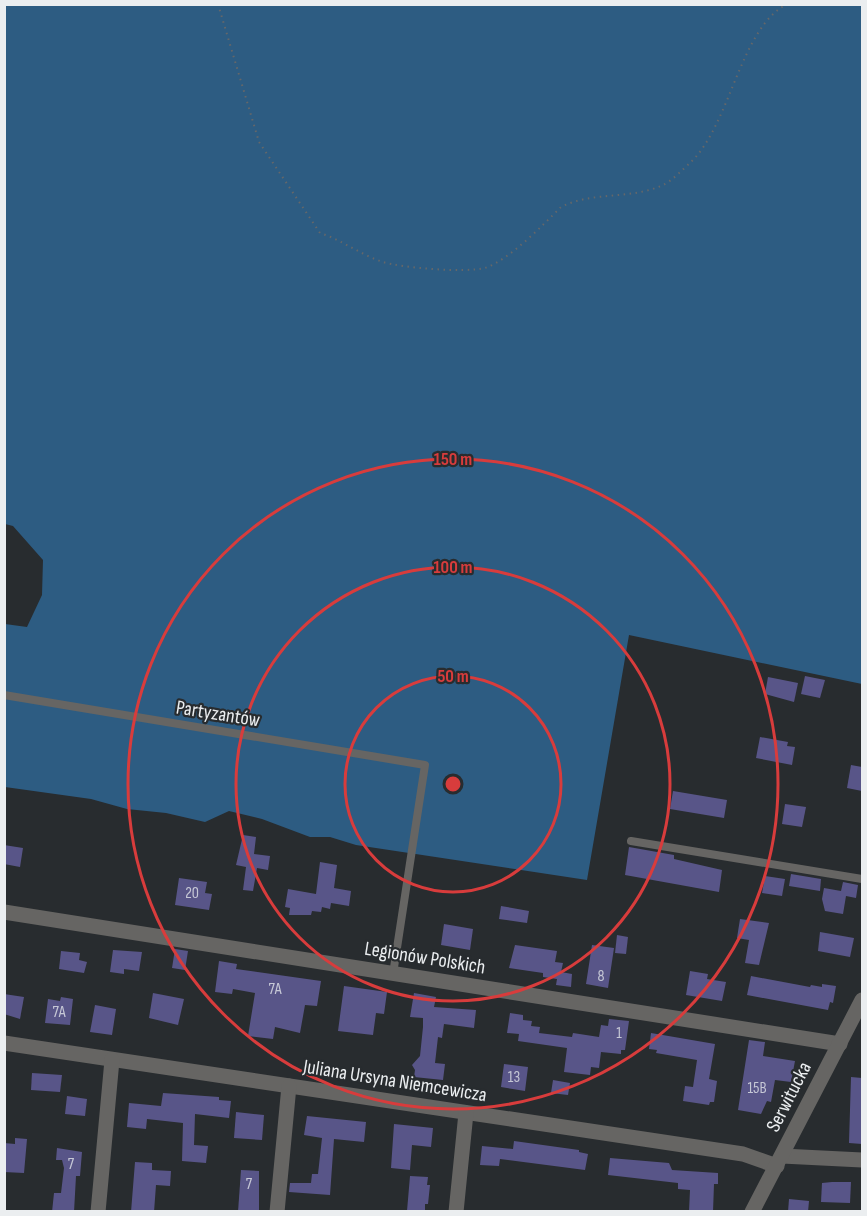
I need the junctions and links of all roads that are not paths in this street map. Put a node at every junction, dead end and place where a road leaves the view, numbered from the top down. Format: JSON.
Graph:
{"nodes":[{"id":1,"x":4,"y":695,"type":"edge"},
{"id":2,"x":632,"y":841,"type":"dead end"},
{"id":3,"x":862,"y":879,"type":"edge"},
{"id":4,"x":4,"y":912,"type":"edge"},
{"id":5,"x":393,"y":974,"type":"junction"},
{"id":6,"x":862,"y":1000,"type":"edge"},
{"id":7,"x":4,"y":1043,"type":"edge"},
{"id":8,"x":840,"y":1044,"type":"junction"},
{"id":9,"x":112,"y":1060,"type":"junction"},
{"id":10,"x":289,"y":1086,"type":"junction"},
{"id":11,"x":466,"y":1113,"type":"junction"},
{"id":12,"x":862,"y":1160,"type":"edge"},
{"id":13,"x":779,"y":1161,"type":"junction"},
{"id":14,"x":98,"y":1212,"type":"edge"},
{"id":15,"x":277,"y":1212,"type":"edge"},
{"id":16,"x":456,"y":1212,"type":"edge"},
{"id":17,"x":752,"y":1212,"type":"edge"}],
"edges":[{"from":1,"to":5,"type":"lane","name":"Partyzantów"},
{"from":2,"to":3,"type":"lane"},
{"from":4,"to":5,"type":"street","name":"Legionów Polskich"},
{"from":5,"to":8,"type":"street","name":"Legionów Polskich"},
{"from":6,"to":8,"type":"street","name":"Serwitucka"},
{"from":7,"to":9,"type":"street","name":"Juliana Ursyna Niemcewicza"},
{"from":8,"to":13,"type":"street","name":"Serwitucka"},
{"from":9,"to":10,"type":"street","name":"Juliana Ursyna Niemcewicza"},
{"from":9,"to":14,"type":"street"},
{"from":10,"to":11,"type":"street","name":"Juliana Ursyna Niemcewicza"},
{"from":10,"to":15,"type":"street"},
{"from":11,"to":13,"type":"street","name":"Juliana Ursyna Niemcewicza"},
{"from":11,"to":16,"type":"street"},
{"from":12,"to":13,"type":"street","name":"Juliana Ursyna Niemcewicza"},
{"from":13,"to":17,"type":"street","name":"Serwitucka"}]}
